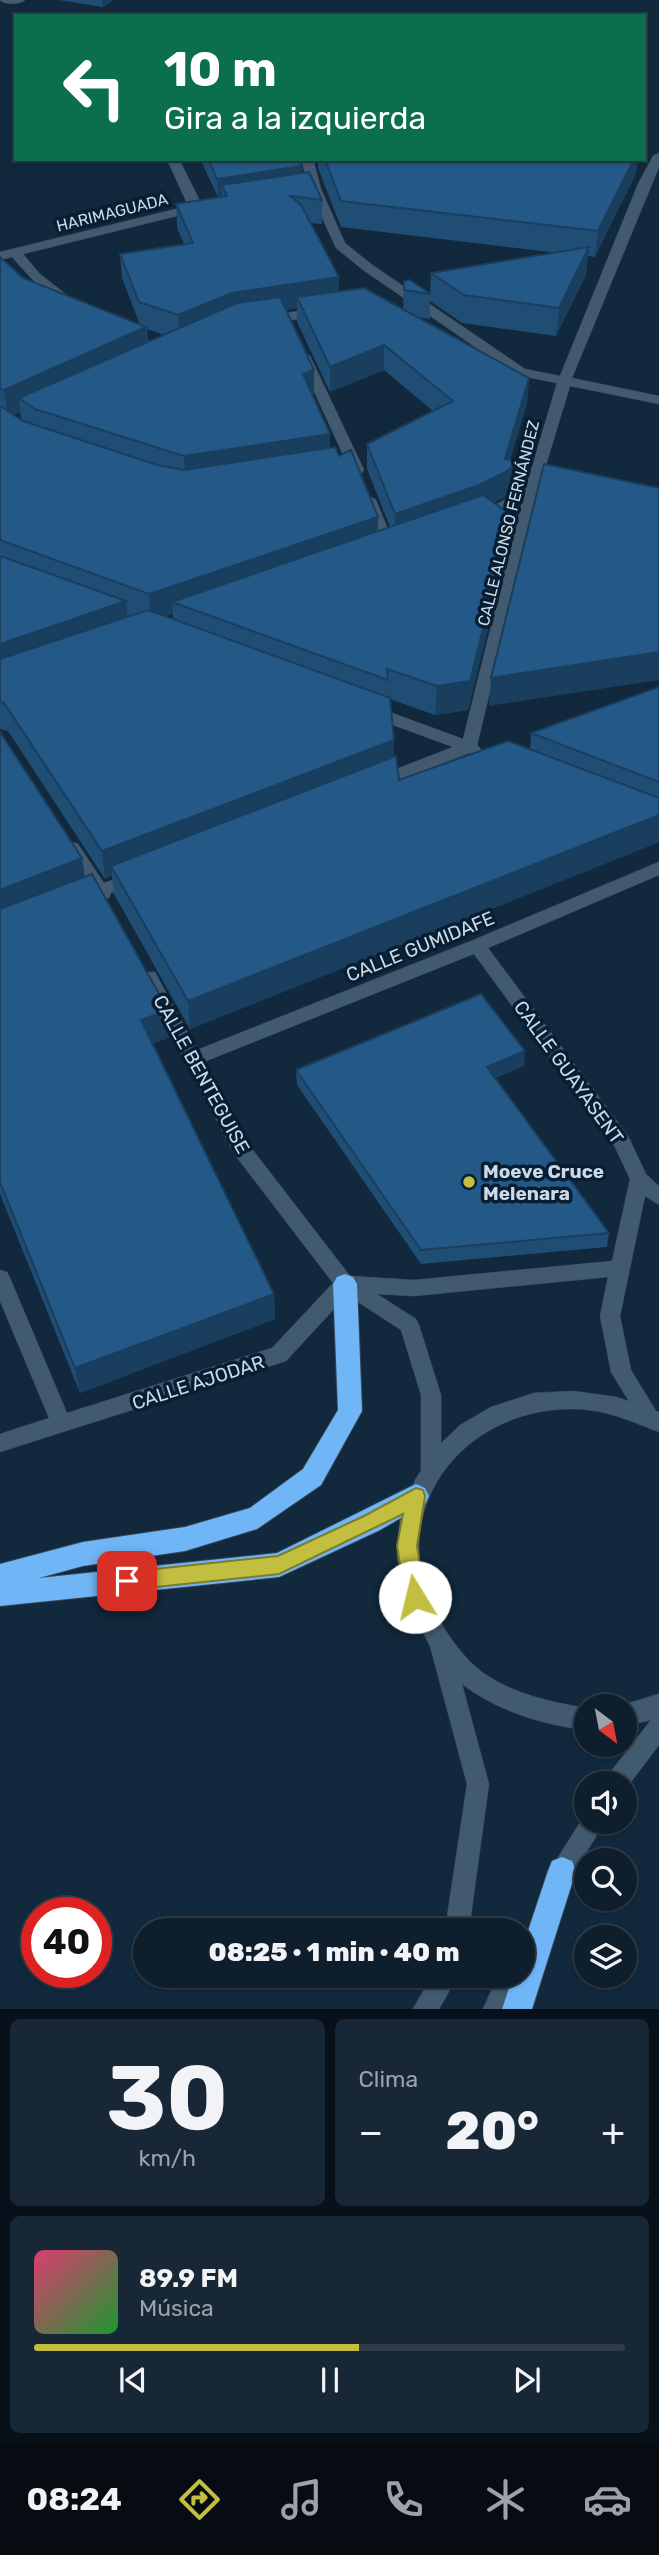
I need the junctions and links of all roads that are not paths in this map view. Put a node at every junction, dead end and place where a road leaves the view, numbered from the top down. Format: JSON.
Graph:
{"nodes":[{"id":1,"x":4,"y":0,"type":"edge"},
{"id":2,"x":20,"y":0,"type":"edge"},
{"id":3,"x":659,"y":156,"type":"edge"},
{"id":4,"x":174,"y":161,"type":"edge"},
{"id":5,"x":307,"y":161,"type":"edge"},
{"id":6,"x":208,"y":205,"type":"edge"},
{"id":7,"x":195,"y":207,"type":"junction"},
{"id":8,"x":15,"y":251,"type":"junction"},
{"id":9,"x":0,"y":256,"type":"edge"},
{"id":10,"x":410,"y":295,"type":"junction"},
{"id":11,"x":383,"y":300,"type":"edge"},
{"id":12,"x":341,"y":308,"type":"edge"},
{"id":13,"x":85,"y":310,"type":"edge"},
{"id":14,"x":247,"y":322,"type":"edge"},
{"id":15,"x":292,"y":330,"type":"junction"},
{"id":16,"x":564,"y":383,"type":"junction"},
{"id":17,"x":659,"y":400,"type":"edge"},
{"id":18,"x":355,"y":465,"type":"junction"},
{"id":19,"x":340,"y":467,"type":"edge"},
{"id":20,"x":540,"y":479,"type":"junction"},
{"id":21,"x":521,"y":542,"type":"junction"},
{"id":22,"x":388,"y":549,"type":"edge"},
{"id":23,"x":355,"y":705,"type":"edge"},
{"id":24,"x":469,"y":747,"type":"junction"},
{"id":25,"x":495,"y":757,"type":"edge"},
{"id":26,"x":359,"y":790,"type":"edge"},
{"id":27,"x":63,"y":835,"type":"edge"},
{"id":28,"x":659,"y":868,"type":"edge"},
{"id":29,"x":152,"y":870,"type":"edge"},
{"id":30,"x":101,"y":891,"type":"junction"},
{"id":31,"x":61,"y":906,"type":"edge"},
{"id":32,"x":114,"y":915,"type":"edge"},
{"id":33,"x":477,"y":946,"type":"junction"},
{"id":34,"x":141,"y":962,"type":"edge"},
{"id":35,"x":195,"y":1058,"type":"junction"},
{"id":36,"x":639,"y":1179,"type":"junction"},
{"id":37,"x":659,"y":1197,"type":"edge"},
{"id":38,"x":620,"y":1268,"type":"junction"},
{"id":39,"x":0,"y":1279,"type":"edge"},
{"id":40,"x":345,"y":1284,"type":"junction"},
{"id":41,"x":656,"y":1420,"type":"edge"},
{"id":42,"x":62,"y":1425,"type":"junction"},
{"id":43,"x":0,"y":1443,"type":"edge"},
{"id":44,"x":430,"y":1469,"type":"junction"},
{"id":45,"x":416,"y":1496,"type":"junction"},
{"id":46,"x":0,"y":1576,"type":"edge"},
{"id":47,"x":0,"y":1594,"type":"edge"},
{"id":48,"x":441,"y":1645,"type":"junction"},
{"id":49,"x":659,"y":1704,"type":"edge"},
{"id":50,"x":637,"y":1713,"type":"edge"},
{"id":51,"x":574,"y":1717,"type":"edge"},
{"id":52,"x":659,"y":1727,"type":"edge"},
{"id":53,"x":625,"y":1771,"type":"edge"},
{"id":54,"x":585,"y":1834,"type":"edge"},
{"id":55,"x":562,"y":1871,"type":"junction"},
{"id":56,"x":459,"y":1918,"type":"edge"},
{"id":57,"x":535,"y":1926,"type":"edge"},
{"id":58,"x":438,"y":1988,"type":"edge"},
{"id":59,"x":505,"y":1988,"type":"edge"},
{"id":60,"x":425,"y":2009,"type":"edge"},
{"id":61,"x":495,"y":2009,"type":"edge"},
{"id":62,"x":517,"y":2009,"type":"edge"}],
"edges":[{"from":1,"to":2,"type":"street"},
{"from":3,"to":16,"type":"street","name":"CALLE ALONSO FERNÁNDEZ"},
{"from":4,"to":7,"type":"street"},
{"from":5,"to":10,"type":"street"},
{"from":6,"to":7,"type":"street","name":"HARIMAGUADA"},
{"from":7,"to":8,"type":"street","name":"HARIMAGUADA"},
{"from":8,"to":9,"type":"street","name":"HARIMAGUADA"},
{"from":8,"to":13,"type":"street"},
{"from":10,"to":11,"type":"street"},
{"from":10,"to":16,"type":"street"},
{"from":12,"to":15,"type":"street"},
{"from":14,"to":15,"type":"street"},
{"from":15,"to":18,"type":"street"},
{"from":16,"to":17,"type":"street"},
{"from":16,"to":20,"type":"street","name":"CALLE ALONSO FERNÁNDEZ"},
{"from":18,"to":19,"type":"street"},
{"from":18,"to":22,"type":"street"},
{"from":20,"to":21,"type":"street","name":"CALLE ALONSO FERNÁNDEZ"},
{"from":20,"to":21,"type":"street"},
{"from":21,"to":24,"type":"street","name":"CALLE ALONSO FERNÁNDEZ"},
{"from":23,"to":24,"type":"street"},
{"from":24,"to":25,"type":"street"},
{"from":24,"to":26,"type":"street"},
{"from":27,"to":30,"type":"street"},
{"from":28,"to":33,"type":"street","name":"CALLE GUMIDAFE"},
{"from":29,"to":30,"type":"street"},
{"from":30,"to":31,"type":"street"},
{"from":30,"to":32,"type":"street"},
{"from":33,"to":35,"type":"street","name":"CALLE GUMIDAFE"},
{"from":33,"to":36,"type":"street","name":"CALLE GUAYASENT"},
{"from":34,"to":35,"type":"street","name":"CALLE BENTEGUISE"},
{"from":35,"to":40,"type":"street","name":"CALLE BENTEGUISE"},
{"from":36,"to":37,"type":"street","name":"CALLE GUAYASENT"},
{"from":36,"to":38,"type":"street"},
{"from":38,"to":40,"type":"street"},
{"from":38,"to":41,"type":"street"},
{"from":39,"to":42,"type":"street"},
{"from":40,"to":42,"type":"street","name":"CALLE AJODAR"},
{"from":40,"to":44,"type":"street","name":"CALLE BENTEGUISE"},
{"from":40,"to":46,"type":"highway"},
{"from":41,"to":44,"type":"street"},
{"from":42,"to":43,"type":"street","name":"CALLE AJODAR"},
{"from":44,"to":45,"type":"street"},
{"from":45,"to":47,"type":"highway"},
{"from":45,"to":48,"type":"street"},
{"from":48,"to":51,"type":"street"},
{"from":48,"to":56,"type":"street"},
{"from":49,"to":50,"type":"street"},
{"from":52,"to":53,"type":"street"},
{"from":54,"to":55,"type":"street"},
{"from":55,"to":57,"type":"street"},
{"from":55,"to":62,"type":"highway"},
{"from":58,"to":60,"type":"street"},
{"from":59,"to":61,"type":"street"}]}
